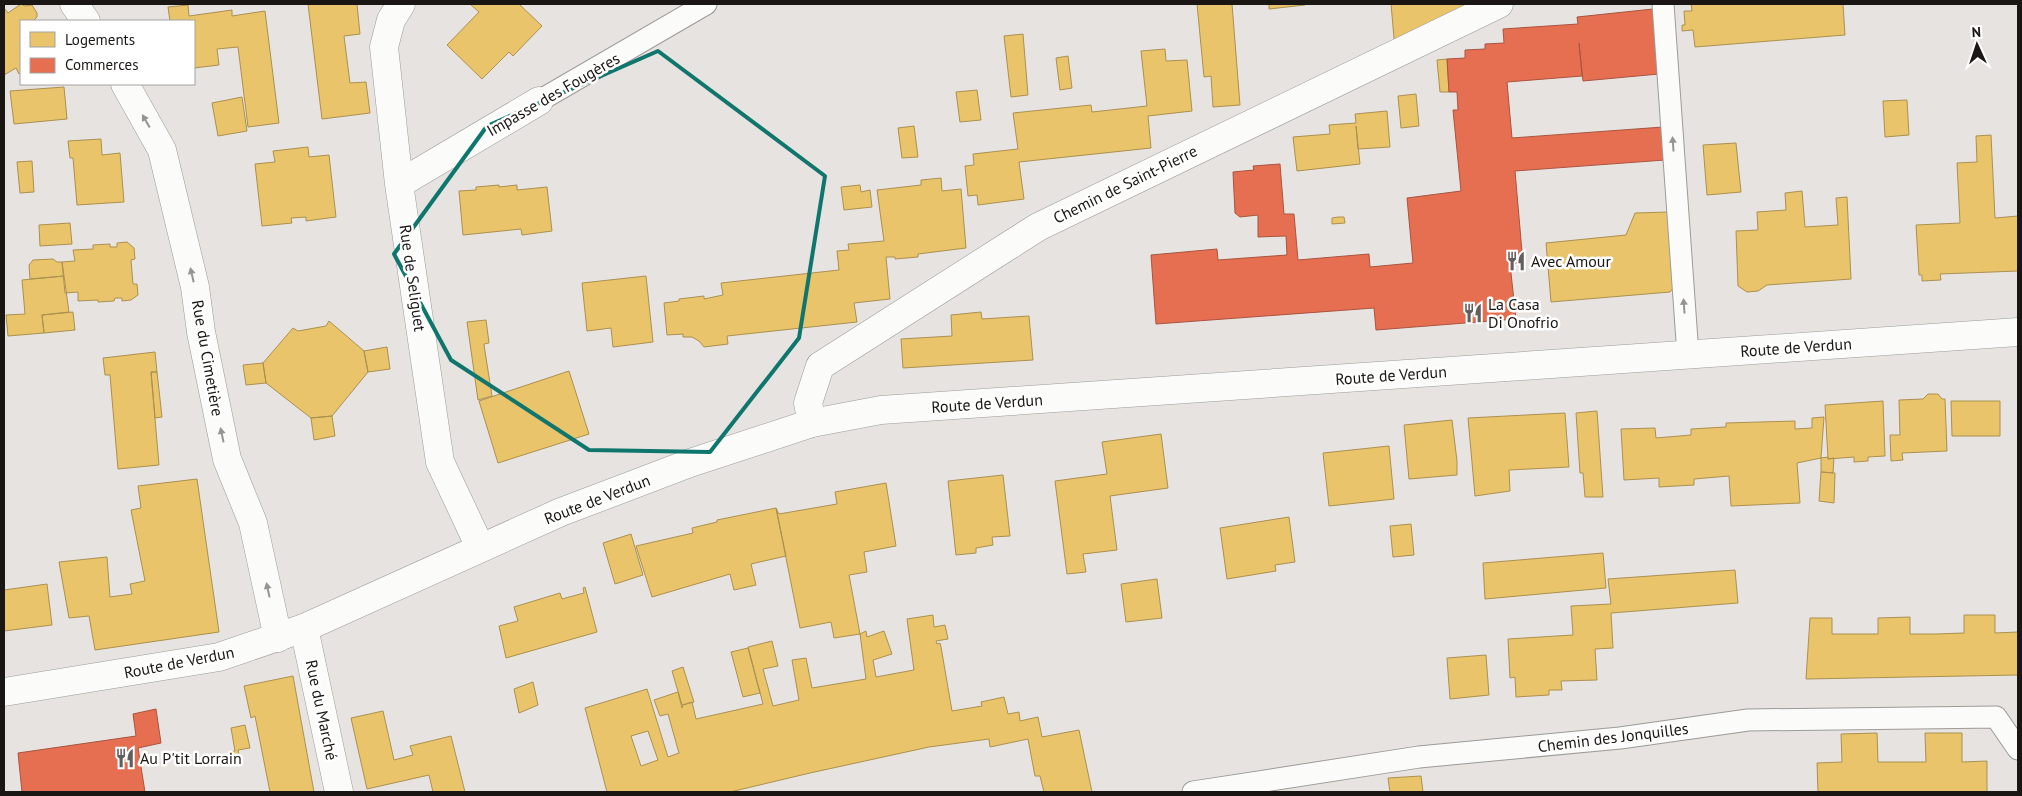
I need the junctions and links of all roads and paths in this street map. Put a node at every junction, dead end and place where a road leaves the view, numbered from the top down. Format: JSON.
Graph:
{"nodes":[{"id":1,"x":74,"y":4,"type":"edge"},
{"id":2,"x":401,"y":4,"type":"edge"},
{"id":3,"x":706,"y":4,"type":"edge"},
{"id":4,"x":1499,"y":4,"type":"edge"},
{"id":5,"x":1663,"y":4,"type":"edge"},
{"id":6,"x":85,"y":20,"type":"edge"},
{"id":7,"x":125,"y":85,"type":"edge"},
{"id":8,"x":539,"y":101,"type":"joint"},
{"id":9,"x":399,"y":184,"type":"junction"},
{"id":10,"x":2018,"y":332,"type":"edge"},
{"id":11,"x":1688,"y":355,"type":"junction"},
{"id":12,"x":812,"y":423,"type":"junction"},
{"id":13,"x":480,"y":547,"type":"junction"},
{"id":14,"x":304,"y":628,"type":"junction"},
{"id":15,"x":278,"y":638,"type":"junction"},
{"id":16,"x":4,"y":692,"type":"edge"},
{"id":17,"x":2018,"y":748,"type":"edge"},
{"id":18,"x":339,"y":792,"type":"edge"},
{"id":19,"x":1193,"y":792,"type":"edge"}],
"edges":[{"from":1,"to":6,"type":"street"},
{"from":2,"to":9,"type":"street","name":"Rue de Seliguet"},
{"from":3,"to":8,"type":"lane","name":"Impasse des Fougères"},
{"from":4,"to":12,"type":"street","name":"Chemin de Saint-Pierre"},
{"from":11,"to":5,"type":"lane","one_way":true},
{"from":15,"to":7,"type":"street","name":"Rue du Cimetière","one_way":true},
{"from":8,"to":9,"type":"street","name":"Impasse des Fougères"},
{"from":9,"to":13,"type":"street","name":"Rue de Seliguet"},
{"from":10,"to":11,"type":"street","name":"Route de Verdun"},
{"from":11,"to":12,"type":"street","name":"Route de Verdun"},
{"from":12,"to":13,"type":"street","name":"Route de Verdun"},
{"from":13,"to":14,"type":"street","name":"Route de Verdun"},
{"from":14,"to":15,"type":"street","name":"Route de Verdun"},
{"from":14,"to":18,"type":"street","name":"Rue du Marché"},
{"from":15,"to":16,"type":"street","name":"Route de Verdun"},
{"from":17,"to":19,"type":"lane","name":"Chemin des Jonquilles"}]}
